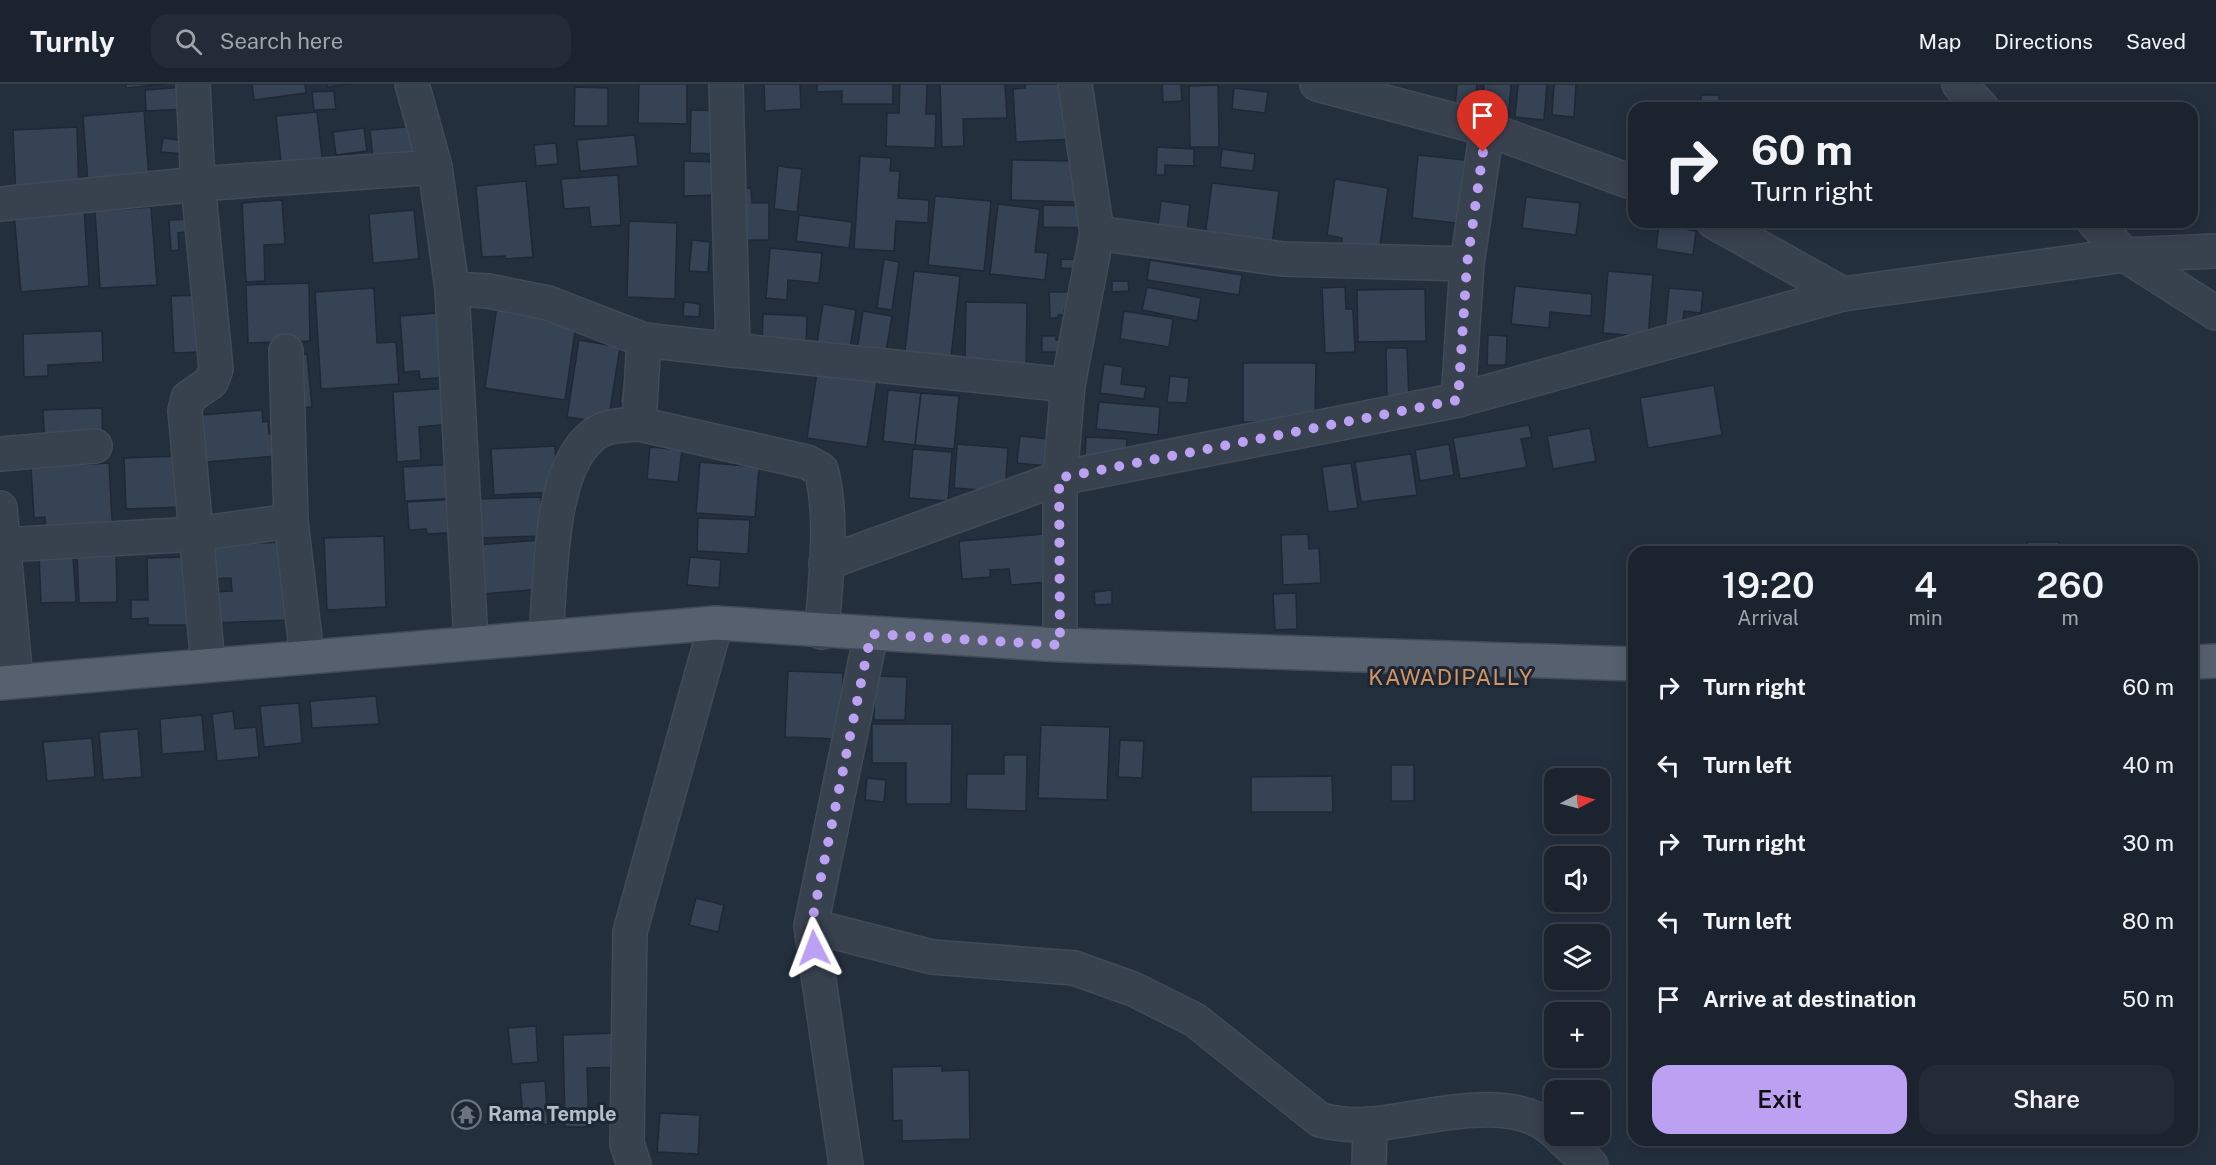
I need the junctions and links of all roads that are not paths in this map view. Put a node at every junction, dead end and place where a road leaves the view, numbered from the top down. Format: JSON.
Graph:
{"nodes":[{"id":1,"x":193,"y":84,"type":"edge"},
{"id":2,"x":412,"y":84,"type":"edge"},
{"id":3,"x":726,"y":84,"type":"edge"},
{"id":4,"x":1075,"y":84,"type":"edge"},
{"id":5,"x":1317,"y":84,"type":"edge"},
{"id":6,"x":1959,"y":84,"type":"edge"},
{"id":7,"x":1404,"y":95,"type":"edge"},
{"id":8,"x":1976,"y":102,"type":"edge"},
{"id":9,"x":1487,"y":129,"type":"junction"},
{"id":10,"x":435,"y":167,"type":"junction"},
{"id":11,"x":1628,"y":181,"type":"edge"},
{"id":12,"x":198,"y":184,"type":"junction"},
{"id":13,"x":0,"y":204,"type":"edge"},
{"id":14,"x":1725,"y":228,"type":"edge"},
{"id":15,"x":2100,"y":228,"type":"edge"},
{"id":16,"x":1097,"y":233,"type":"junction"},
{"id":17,"x":2216,"y":251,"type":"edge"},
{"id":18,"x":2125,"y":255,"type":"junction"},
{"id":19,"x":1467,"y":264,"type":"junction"},
{"id":20,"x":452,"y":289,"type":"junction"},
{"id":21,"x":1843,"y":294,"type":"junction"},
{"id":22,"x":2216,"y":313,"type":"edge"},
{"id":23,"x":644,"y":340,"type":"junction"},
{"id":24,"x":733,"y":350,"type":"junction"},
{"id":25,"x":286,"y":351,"type":"dead end"},
{"id":26,"x":1068,"y":385,"type":"junction"},
{"id":27,"x":1458,"y":400,"type":"junction"},
{"id":28,"x":639,"y":424,"type":"junction"},
{"id":29,"x":95,"y":446,"type":"dead end"},
{"id":30,"x":0,"y":454,"type":"edge"},
{"id":31,"x":1059,"y":478,"type":"junction"},
{"id":32,"x":0,"y":508,"type":"edge"},
{"id":33,"x":291,"y":521,"type":"junction"},
{"id":34,"x":195,"y":534,"type":"junction"},
{"id":35,"x":4,"y":545,"type":"junction"},
{"id":36,"x":826,"y":562,"type":"junction"},
{"id":37,"x":716,"y":623,"type":"junction"},
{"id":38,"x":822,"y":632,"type":"junction"},
{"id":39,"x":871,"y":634,"type":"junction"},
{"id":40,"x":546,"y":636,"type":"junction"},
{"id":41,"x":471,"y":642,"type":"junction"},
{"id":42,"x":1060,"y":645,"type":"junction"},
{"id":43,"x":308,"y":656,"type":"junction"},
{"id":44,"x":2216,"y":661,"type":"edge"},
{"id":45,"x":2198,"y":662,"type":"edge"},
{"id":46,"x":1628,"y":664,"type":"edge"},
{"id":47,"x":208,"y":665,"type":"junction"},
{"id":48,"x":8,"y":682,"type":"edge"},
{"id":49,"x":811,"y":926,"type":"junction"},
{"id":50,"x":1544,"y":1125,"type":"edge"},
{"id":51,"x":1570,"y":1146,"type":"edge"},
{"id":52,"x":1373,"y":1152,"type":"edge"},
{"id":53,"x":634,"y":1165,"type":"edge"},
{"id":54,"x":846,"y":1165,"type":"edge"},
{"id":55,"x":1591,"y":1165,"type":"edge"}],
"edges":[{"from":1,"to":12,"type":"street"},
{"from":2,"to":10,"type":"street"},
{"from":3,"to":24,"type":"street"},
{"from":4,"to":16,"type":"street"},
{"from":5,"to":7,"type":"street"},
{"from":6,"to":8,"type":"street"},
{"from":7,"to":9,"type":"street"},
{"from":9,"to":11,"type":"street"},
{"from":9,"to":19,"type":"street"},
{"from":10,"to":12,"type":"street"},
{"from":10,"to":20,"type":"street"},
{"from":12,"to":13,"type":"street"},
{"from":12,"to":34,"type":"street"},
{"from":14,"to":21,"type":"street"},
{"from":15,"to":18,"type":"street"},
{"from":16,"to":19,"type":"street"},
{"from":16,"to":26,"type":"street"},
{"from":17,"to":18,"type":"street"},
{"from":18,"to":21,"type":"street"},
{"from":18,"to":22,"type":"street"},
{"from":19,"to":27,"type":"street"},
{"from":20,"to":23,"type":"street"},
{"from":20,"to":41,"type":"street"},
{"from":21,"to":27,"type":"street"},
{"from":23,"to":24,"type":"street"},
{"from":23,"to":28,"type":"street"},
{"from":24,"to":26,"type":"street"},
{"from":25,"to":33,"type":"street"},
{"from":26,"to":31,"type":"street"},
{"from":27,"to":31,"type":"street"},
{"from":28,"to":36,"type":"street"},
{"from":28,"to":40,"type":"street"},
{"from":29,"to":30,"type":"street"},
{"from":31,"to":36,"type":"street"},
{"from":31,"to":42,"type":"street"},
{"from":32,"to":35,"type":"street"},
{"from":33,"to":34,"type":"street"},
{"from":33,"to":43,"type":"street"},
{"from":34,"to":35,"type":"street"},
{"from":34,"to":47,"type":"street"},
{"from":35,"to":48,"type":"street"},
{"from":36,"to":38,"type":"street"},
{"from":37,"to":38,"type":"main road"},
{"from":37,"to":40,"type":"main road"},
{"from":37,"to":53,"type":"street"},
{"from":38,"to":39,"type":"main road"},
{"from":39,"to":42,"type":"main road"},
{"from":39,"to":49,"type":"street"},
{"from":40,"to":41,"type":"main road"},
{"from":41,"to":43,"type":"main road"},
{"from":42,"to":46,"type":"main road"},
{"from":43,"to":47,"type":"main road"},
{"from":44,"to":45,"type":"main road"},
{"from":47,"to":48,"type":"main road"},
{"from":49,"to":52,"type":"street"},
{"from":49,"to":54,"type":"street"},
{"from":50,"to":52,"type":"street"},
{"from":51,"to":55,"type":"street"}]}
